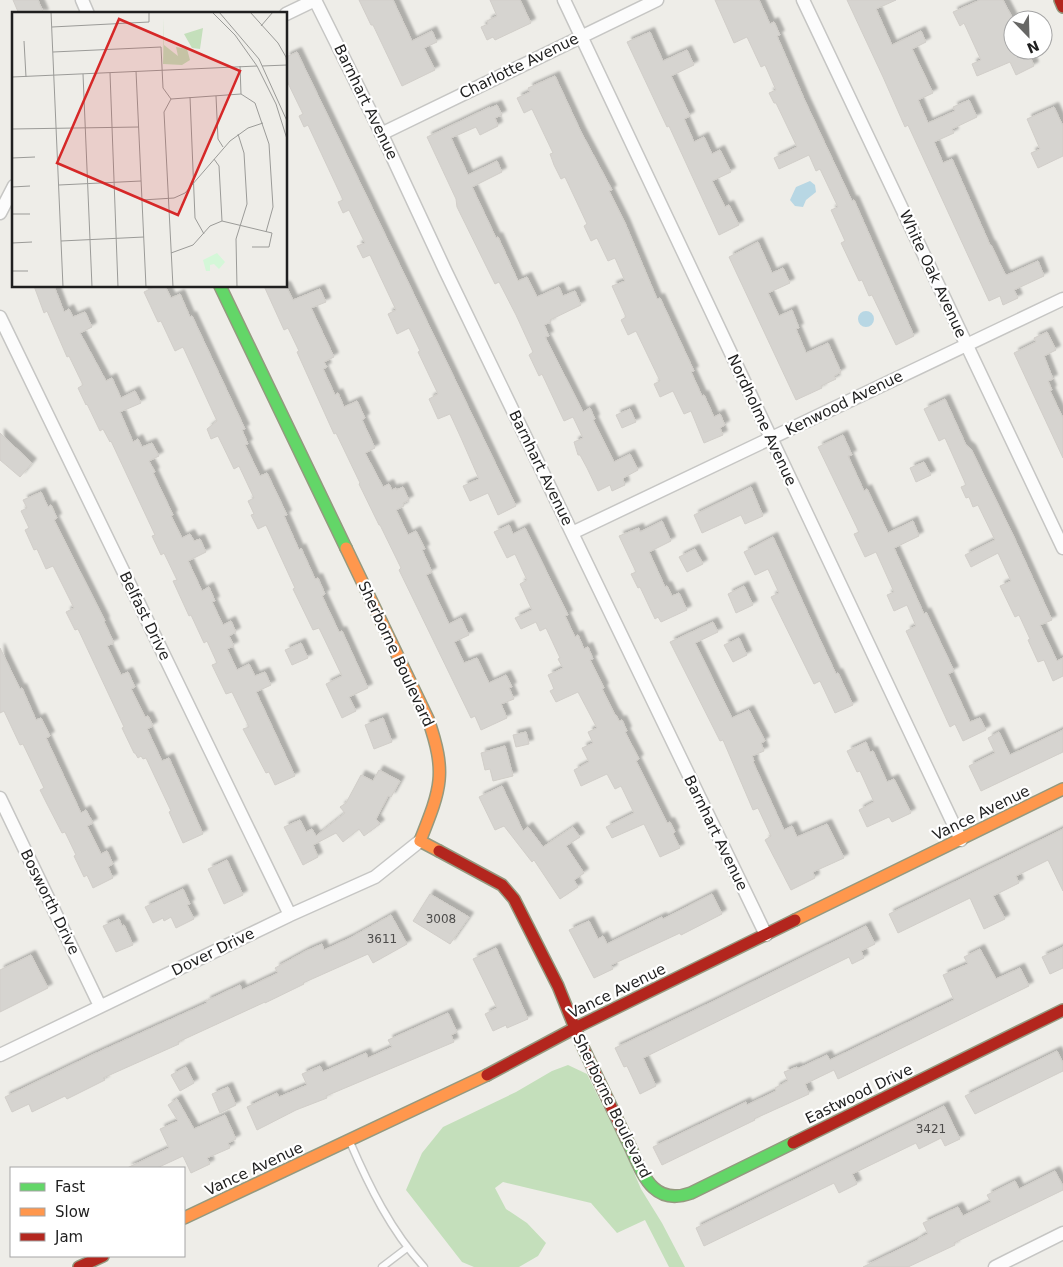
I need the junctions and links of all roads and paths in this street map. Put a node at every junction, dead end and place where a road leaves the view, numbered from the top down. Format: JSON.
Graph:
{"nodes":[{"id":1,"x":82,"y":0,"type":"edge"},
{"id":2,"x":315,"y":0,"type":"edge"},
{"id":3,"x":564,"y":0,"type":"edge"},
{"id":4,"x":657,"y":0,"type":"edge"},
{"id":5,"x":803,"y":0,"type":"edge"},
{"id":6,"x":1060,"y":0,"type":"edge"},
{"id":7,"x":1063,"y":7,"type":"edge"},
{"id":8,"x":87,"y":12,"type":"edge"},
{"id":9,"x":288,"y":13,"type":"edge"},
{"id":10,"x":581,"y":36,"type":"junction"},
{"id":11,"x":381,"y":134,"type":"junction"},
{"id":12,"x":12,"y":190,"type":"edge"},
{"id":13,"x":0,"y":213,"type":"edge"},
{"id":14,"x":221,"y":288,"type":"edge"},
{"id":15,"x":1063,"y":299,"type":"edge"},
{"id":16,"x":0,"y":317,"type":"edge"},
{"id":17,"x":966,"y":344,"type":"junction"},
{"id":18,"x":770,"y":438,"type":"junction"},
{"id":19,"x":572,"y":533,"type":"junction"},
{"id":20,"x":1063,"y":548,"type":"edge"},
{"id":21,"x":1063,"y":789,"type":"edge"},
{"id":22,"x":0,"y":798,"type":"edge"},
{"id":23,"x":961,"y":840,"type":"junction"},
{"id":24,"x":420,"y":841,"type":"junction"},
{"id":25,"x":290,"y":915,"type":"junction"},
{"id":26,"x":766,"y":935,"type":"junction"},
{"id":27,"x":100,"y":1006,"type":"junction"},
{"id":28,"x":1063,"y":1010,"type":"edge"},
{"id":29,"x":575,"y":1028,"type":"junction"},
{"id":30,"x":0,"y":1055,"type":"edge"},
{"id":31,"x":349,"y":1140,"type":"junction"},
{"id":32,"x":667,"y":1196,"type":"joint"},
{"id":33,"x":185,"y":1218,"type":"edge"},
{"id":34,"x":1063,"y":1233,"type":"edge"},
{"id":35,"x":407,"y":1248,"type":"junction"},
{"id":36,"x":101,"y":1257,"type":"edge"},
{"id":37,"x":1001,"y":1266,"type":"edge"},
{"id":38,"x":79,"y":1267,"type":"edge"},
{"id":39,"x":382,"y":1267,"type":"edge"},
{"id":40,"x":424,"y":1267,"type":"edge"}],
"edges":[{"from":1,"to":8,"type":"street"},
{"from":2,"to":9,"type":"street"},
{"from":2,"to":11,"type":"street","name":"Barnhart Avenue"},
{"from":3,"to":10,"type":"street","name":"Nordholme Avenue"},
{"from":4,"to":10,"type":"street","name":"Charlotte Avenue"},
{"from":5,"to":17,"type":"street","name":"White Oak Avenue"},
{"from":6,"to":7,"type":"street"},
{"from":10,"to":11,"type":"street","name":"Charlotte Avenue"},
{"from":10,"to":18,"type":"street","name":"Nordholme Avenue"},
{"from":11,"to":19,"type":"street","name":"Barnhart Avenue"},
{"from":12,"to":13,"type":"street"},
{"from":14,"to":24,"type":"street","name":"Sherborne Boulevard"},
{"from":15,"to":17,"type":"street","name":"Kenwood Avenue"},
{"from":16,"to":25,"type":"street","name":"Belfast Drive"},
{"from":17,"to":18,"type":"street","name":"Kenwood Avenue"},
{"from":17,"to":20,"type":"street","name":"White Oak Avenue"},
{"from":18,"to":19,"type":"street","name":"Kenwood Avenue"},
{"from":18,"to":23,"type":"street","name":"Nordholme Avenue"},
{"from":19,"to":26,"type":"street","name":"Barnhart Avenue"},
{"from":21,"to":23,"type":"street","name":"Vance Avenue"},
{"from":22,"to":27,"type":"street","name":"Bosworth Drive"},
{"from":23,"to":26,"type":"street","name":"Vance Avenue"},
{"from":24,"to":25,"type":"street","name":"Dover Drive"},
{"from":24,"to":29,"type":"street","name":"Sherborne Boulevard"},
{"from":25,"to":27,"type":"street","name":"Dover Drive"},
{"from":26,"to":29,"type":"street","name":"Vance Avenue"},
{"from":27,"to":30,"type":"street","name":"Dover Drive"},
{"from":28,"to":32,"type":"street","name":"Eastwood Drive"},
{"from":29,"to":31,"type":"street","name":"Vance Avenue"},
{"from":29,"to":32,"type":"street","name":"Sherborne Boulevard"},
{"from":31,"to":33,"type":"street","name":"Vance Avenue"},
{"from":31,"to":35,"type":"lane"},
{"from":34,"to":37,"type":"street"},
{"from":35,"to":39,"type":"lane"},
{"from":35,"to":40,"type":"lane"},
{"from":36,"to":38,"type":"street"}]}
